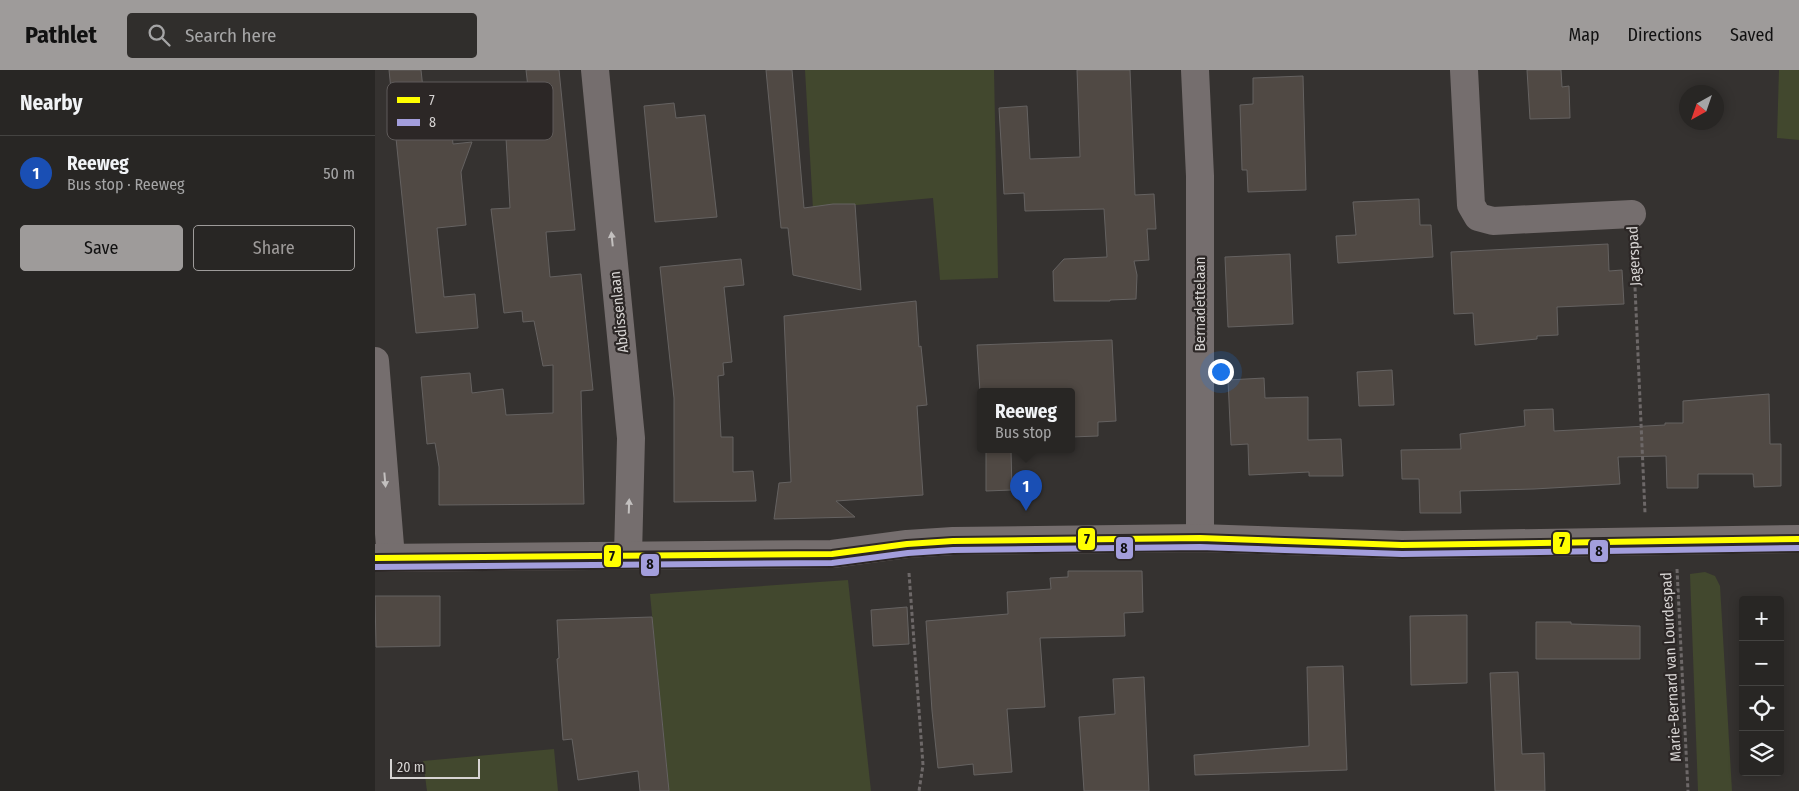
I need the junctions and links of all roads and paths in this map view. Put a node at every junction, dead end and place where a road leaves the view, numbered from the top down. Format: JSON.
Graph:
{"nodes":[{"id":1,"x":595,"y":70,"type":"edge"},
{"id":2,"x":1195,"y":70,"type":"edge"},
{"id":3,"x":1464,"y":70,"type":"edge"},
{"id":4,"x":1632,"y":214,"type":"joint"},
{"id":5,"x":375,"y":361,"type":"edge"},
{"id":6,"x":1201,"y":538,"type":"junction"},
{"id":7,"x":1799,"y":539,"type":"edge"},
{"id":8,"x":1676,"y":541,"type":"junction"},
{"id":9,"x":1647,"y":542,"type":"junction"},
{"id":10,"x":907,"y":544,"type":"junction"},
{"id":11,"x":627,"y":555,"type":"junction"},
{"id":12,"x":383,"y":558,"type":"edge"},
{"id":13,"x":919,"y":791,"type":"edge"},
{"id":14,"x":1688,"y":791,"type":"edge"}],
"edges":[{"from":11,"to":1,"type":"street","name":"Abdissenlaan","one_way":true},
{"from":2,"to":6,"type":"street","name":"Bernadettelaan"},
{"from":3,"to":4,"type":"street","name":"Jagerspad"},
{"from":4,"to":9,"type":"path","name":"Jagerspad"},
{"from":5,"to":12,"type":"street","one_way":true},
{"from":6,"to":9,"type":"street"},
{"from":6,"to":10,"type":"street"},
{"from":7,"to":8,"type":"street"},
{"from":8,"to":9,"type":"street"},
{"from":8,"to":14,"type":"path","name":"Marie-Bernard van Lourdespad"},
{"from":10,"to":11,"type":"street"},
{"from":10,"to":13,"type":"path"},
{"from":11,"to":12,"type":"street"}]}
